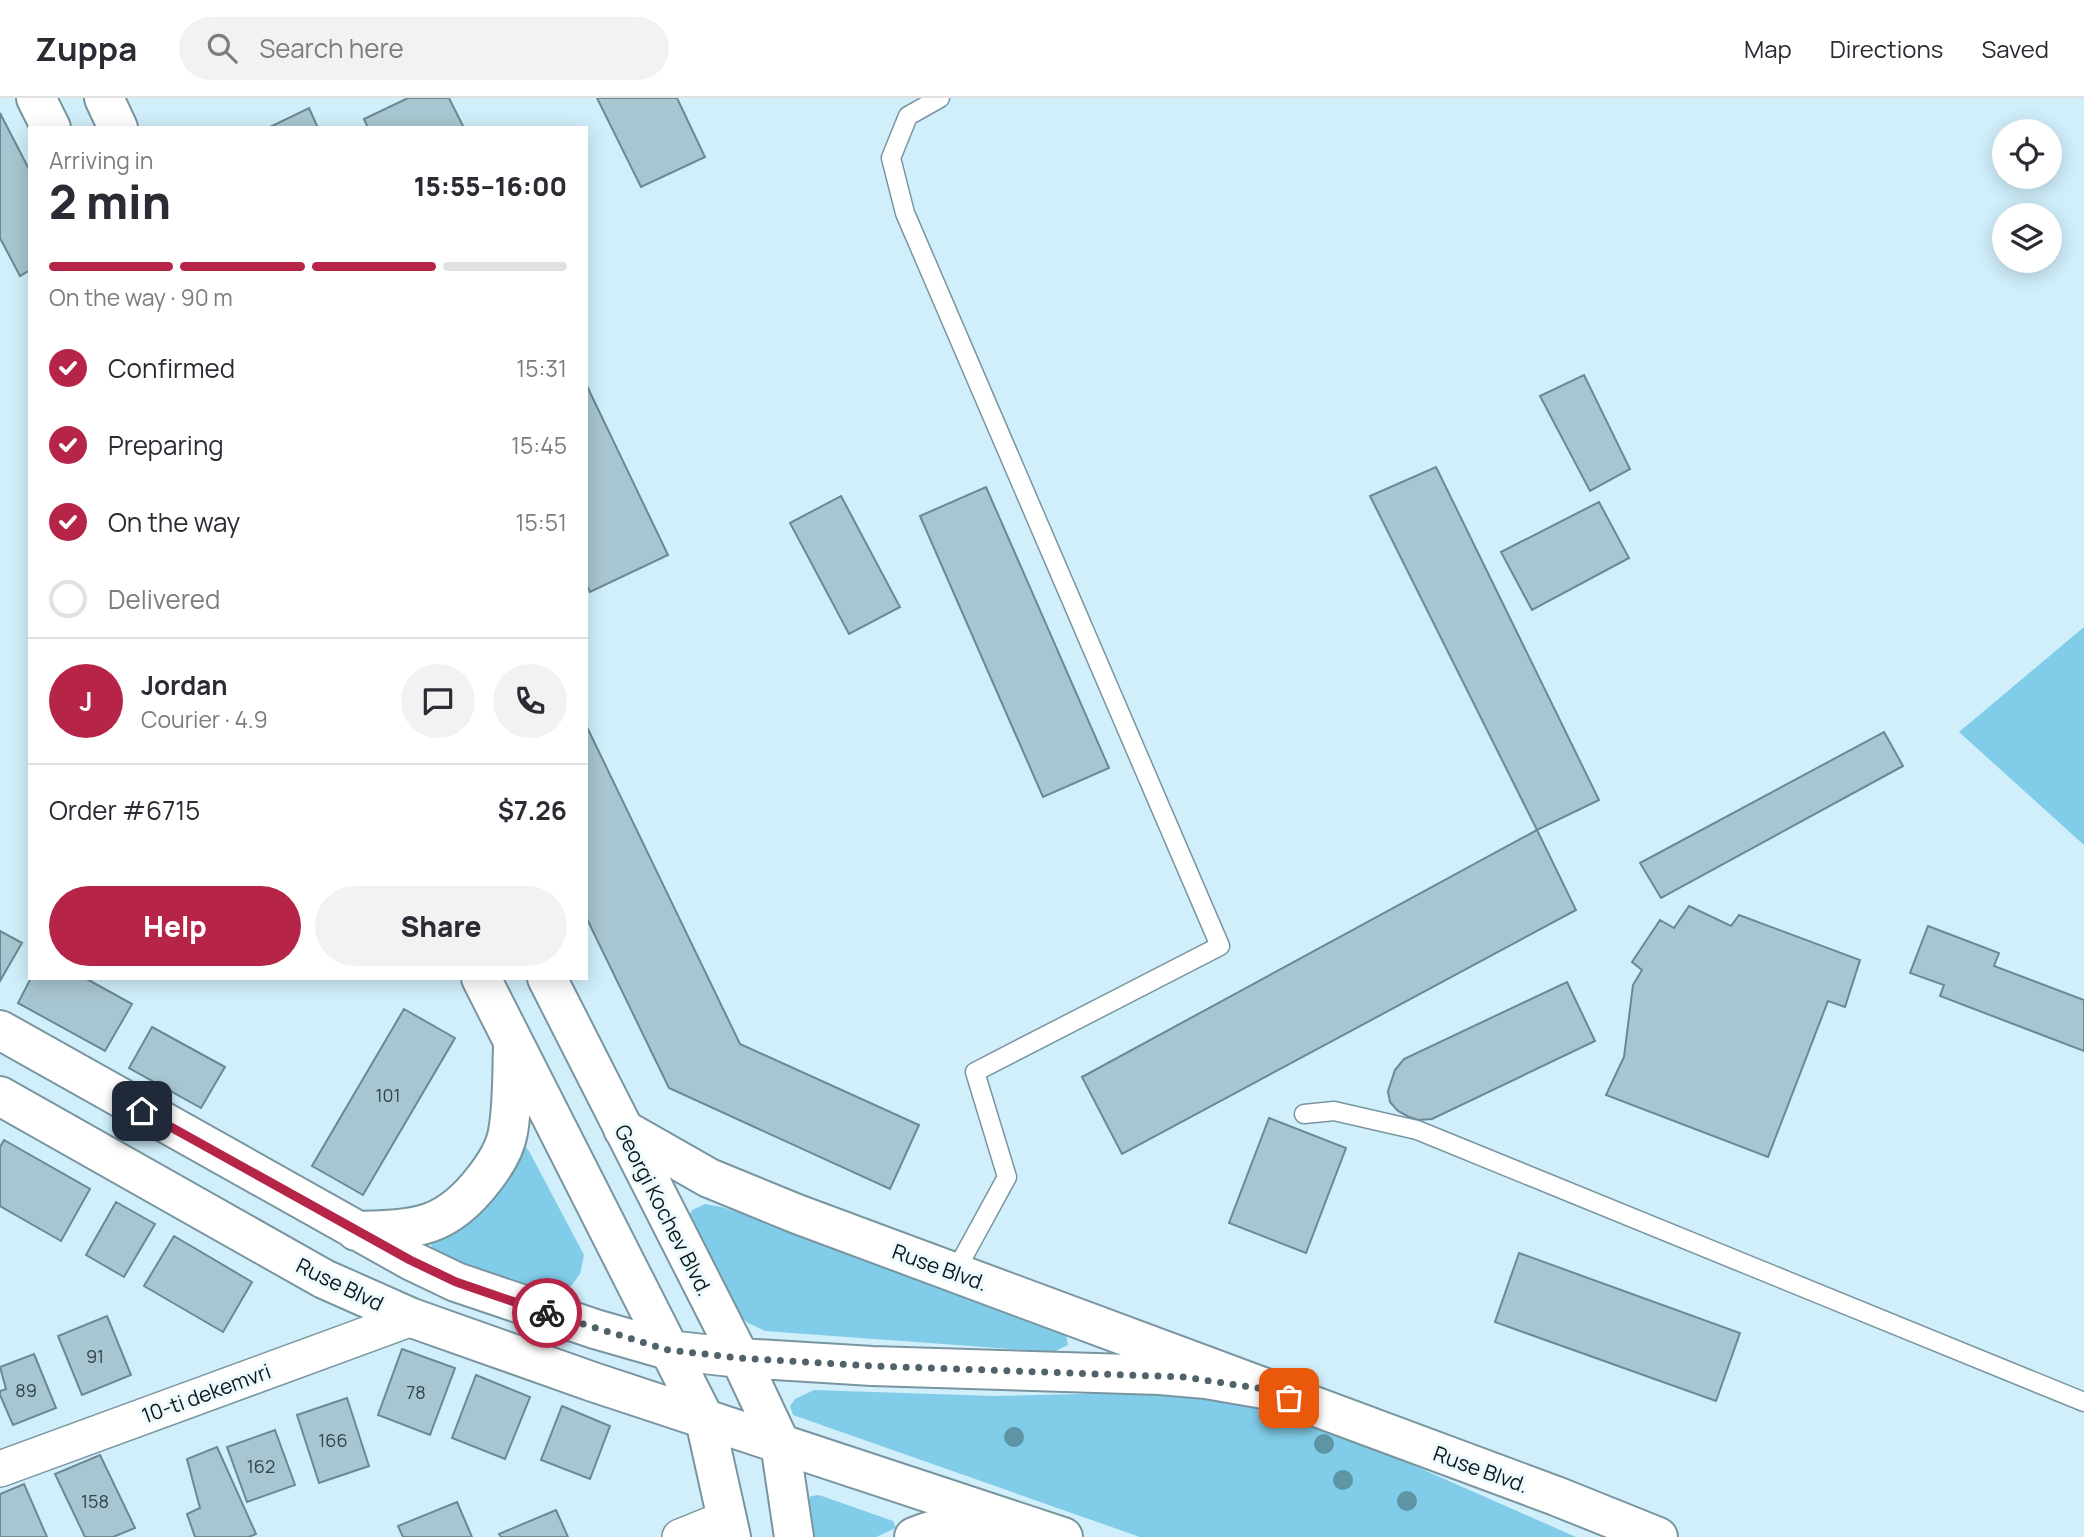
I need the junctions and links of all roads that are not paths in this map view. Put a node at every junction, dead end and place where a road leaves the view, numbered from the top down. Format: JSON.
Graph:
{"nodes":[{"id":1,"x":36,"y":98,"type":"edge"},
{"id":2,"x":104,"y":98,"type":"edge"},
{"id":3,"x":940,"y":98,"type":"edge"},
{"id":4,"x":50,"y":126,"type":"edge"},
{"id":5,"x":117,"y":126,"type":"edge"},
{"id":6,"x":482,"y":980,"type":"edge"},
{"id":7,"x":548,"y":980,"type":"edge"},
{"id":8,"x":0,"y":1030,"type":"edge"},
{"id":9,"x":514,"y":1044,"type":"junction"},
{"id":10,"x":0,"y":1096,"type":"edge"},
{"id":11,"x":1304,"y":1114,"type":"dead end"},
{"id":12,"x":623,"y":1129,"type":"junction"},
{"id":13,"x":355,"y":1231,"type":"junction"},
{"id":14,"x":955,"y":1272,"type":"junction"},
{"id":15,"x":412,"y":1318,"type":"junction"},
{"id":16,"x":668,"y":1350,"type":"junction"},
{"id":17,"x":740,"y":1358,"type":"junction"},
{"id":18,"x":1264,"y":1389,"type":"junction"},
{"id":19,"x":2084,"y":1402,"type":"edge"},
{"id":20,"x":705,"y":1420,"type":"junction"},
{"id":21,"x":780,"y":1443,"type":"junction"},
{"id":22,"x":0,"y":1469,"type":"edge"},
{"id":23,"x":1556,"y":1496,"type":"junction"},
{"id":24,"x":729,"y":1528,"type":"edge"},
{"id":25,"x":1046,"y":1532,"type":"edge"},
{"id":26,"x":680,"y":1537,"type":"edge"},
{"id":27,"x":794,"y":1537,"type":"edge"},
{"id":28,"x":914,"y":1537,"type":"edge"},
{"id":29,"x":1624,"y":1537,"type":"edge"},
{"id":30,"x":1658,"y":1537,"type":"edge"}],
"edges":[{"from":1,"to":4,"type":"main road"},
{"from":2,"to":5,"type":"main road"},
{"from":3,"to":14,"type":"lane"},
{"from":6,"to":9,"type":"main road"},
{"from":7,"to":12,"type":"main road","name":"Georgi Kochev Blvd."},
{"from":8,"to":13,"type":"main road"},
{"from":9,"to":13,"type":"main road"},
{"from":9,"to":16,"type":"main road"},
{"from":10,"to":15,"type":"main road","name":"Ruse Blvd"},
{"from":11,"to":19,"type":"lane"},
{"from":12,"to":14,"type":"main road","name":"Ruse Blvd."},
{"from":12,"to":17,"type":"main road","name":"Georgi Kochev Blvd."},
{"from":13,"to":16,"type":"main road"},
{"from":14,"to":18,"type":"main road","name":"Ruse Blvd."},
{"from":15,"to":20,"type":"main road","name":"Ruse Blvd"},
{"from":15,"to":22,"type":"street","name":"10-ti dekemvri"},
{"from":16,"to":17,"type":"main road","name":"Ruse Blvd."},
{"from":16,"to":20,"type":"main road"},
{"from":17,"to":18,"type":"main road","name":"Ruse Blvd."},
{"from":17,"to":21,"type":"main road","name":"Georgi Kochev Blvd."},
{"from":18,"to":23,"type":"main road","name":"Ruse Blvd."},
{"from":20,"to":21,"type":"main road"},
{"from":20,"to":24,"type":"main road"},
{"from":21,"to":25,"type":"main road"},
{"from":21,"to":27,"type":"main road","name":"Georgi Kochev Blvd."},
{"from":23,"to":29,"type":"main road"},
{"from":23,"to":30,"type":"main road","name":"Ruse Blvd."},
{"from":24,"to":26,"type":"street"},
{"from":25,"to":28,"type":"main road"}]}
